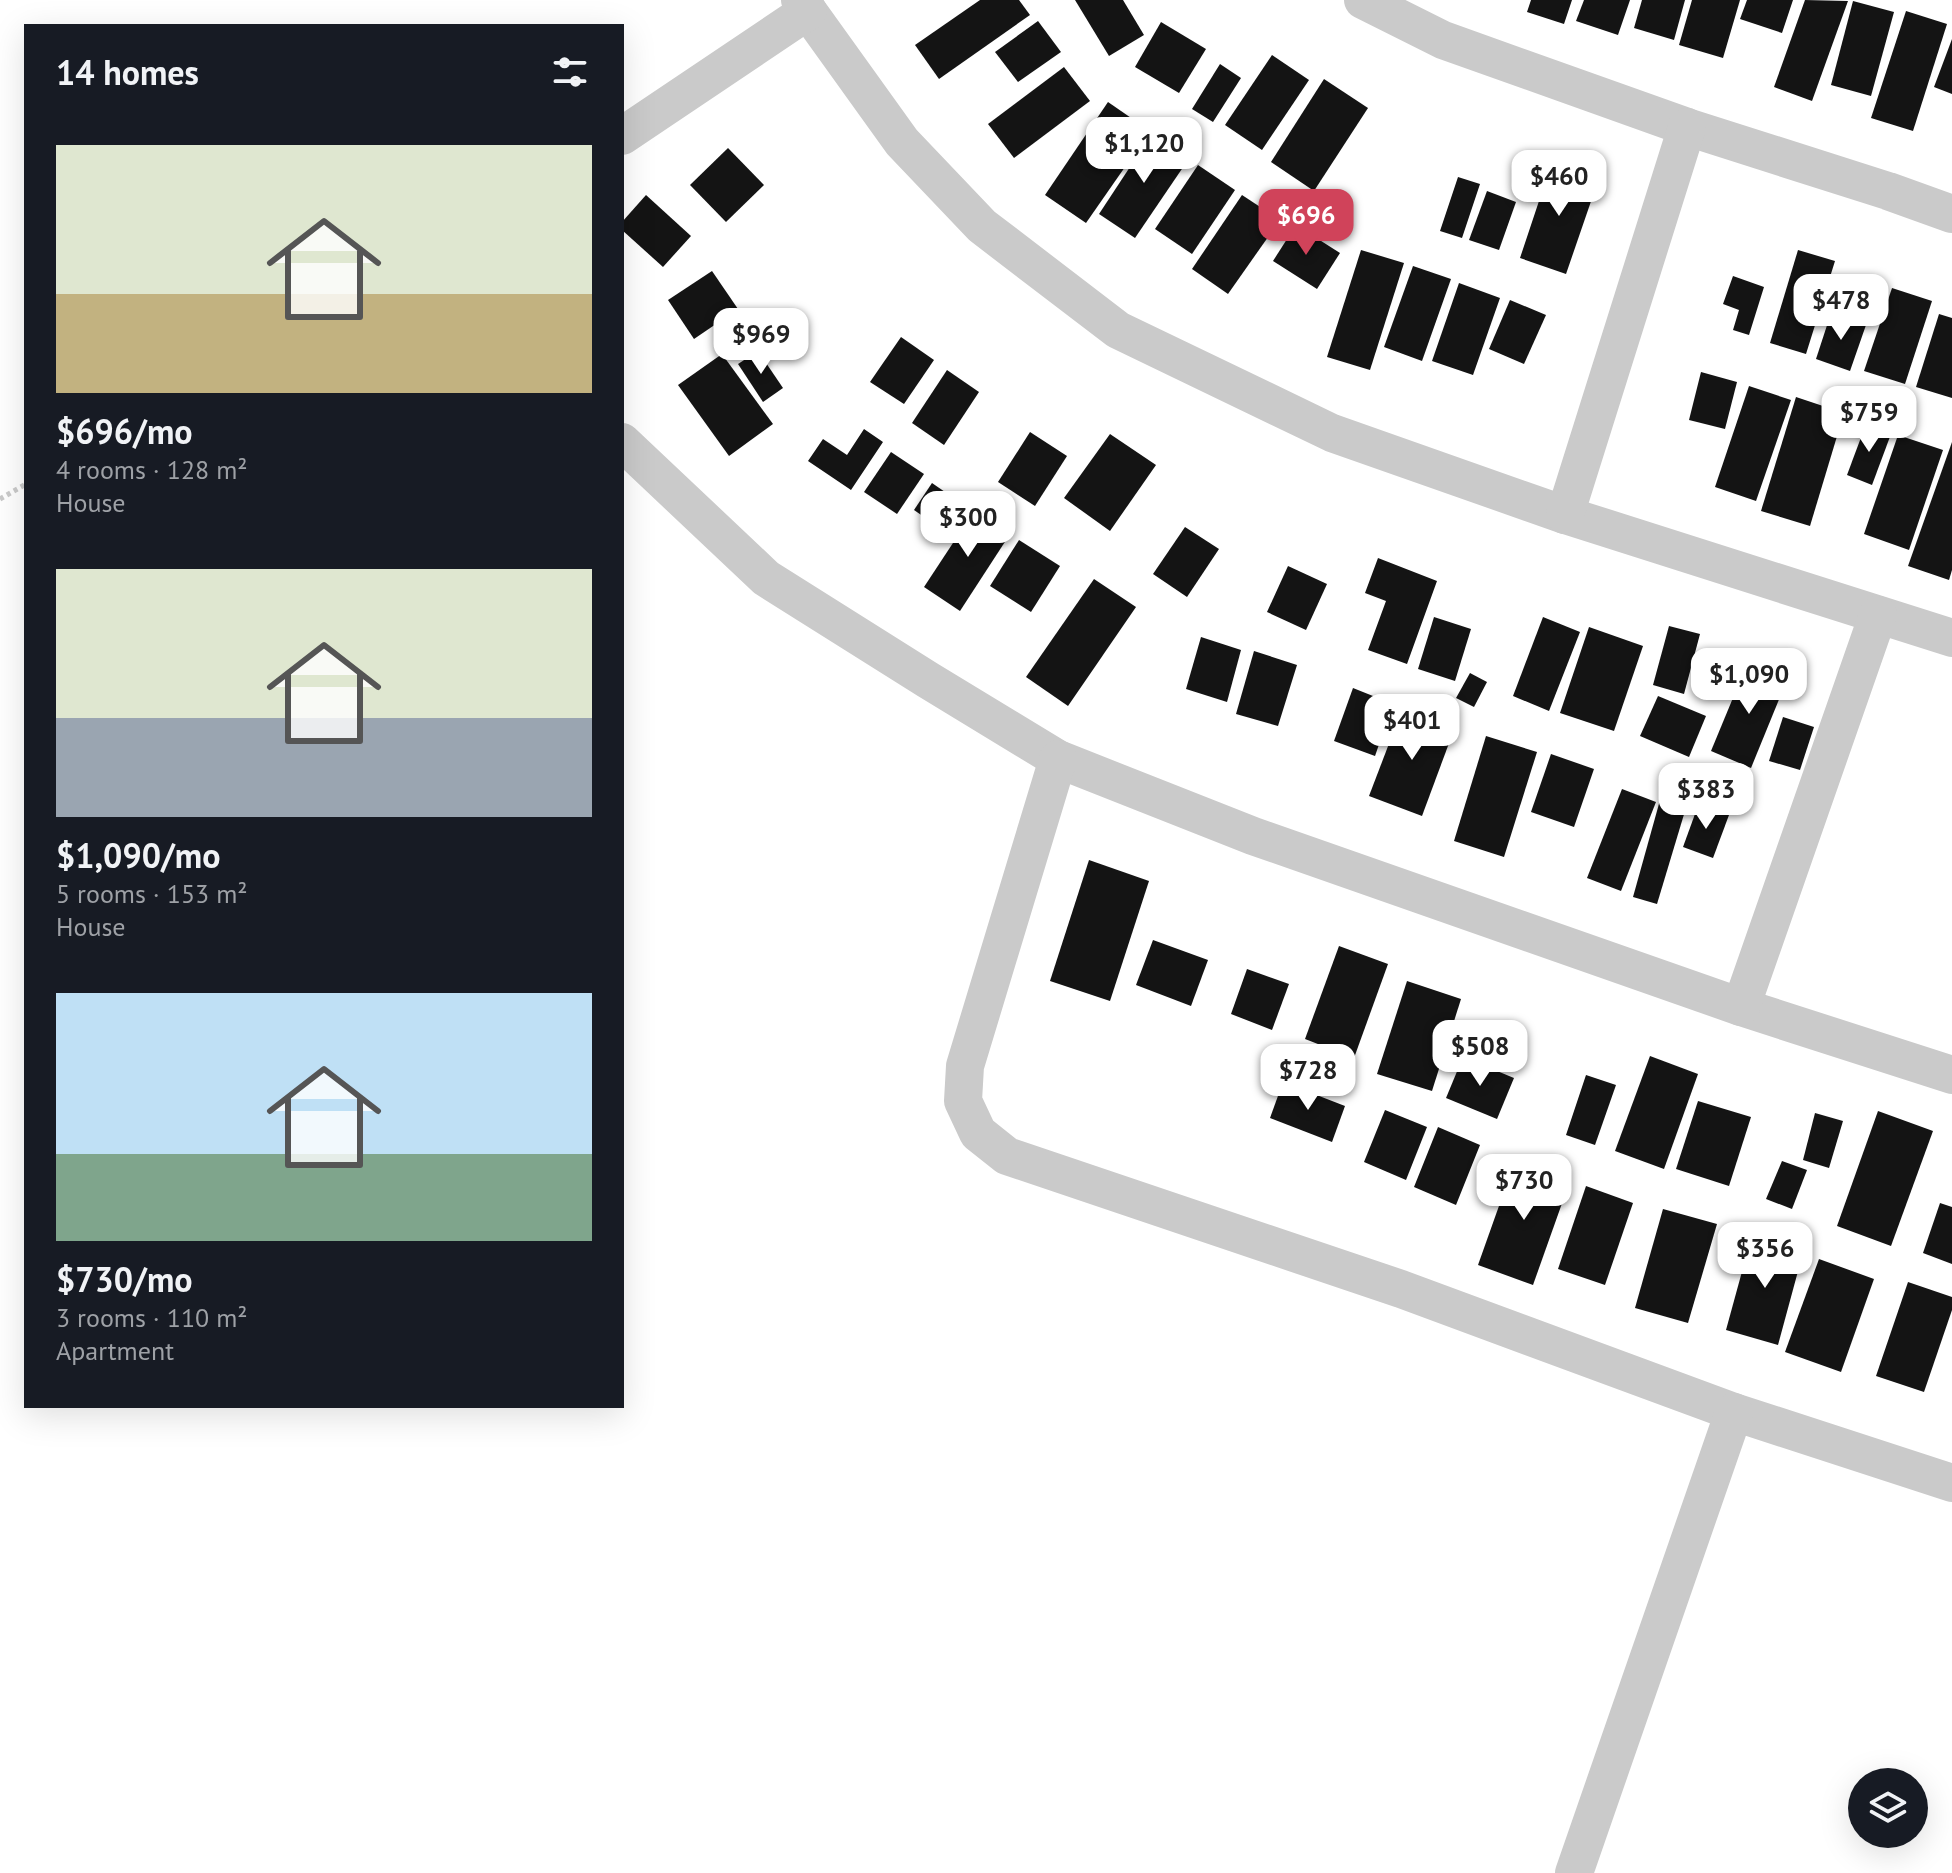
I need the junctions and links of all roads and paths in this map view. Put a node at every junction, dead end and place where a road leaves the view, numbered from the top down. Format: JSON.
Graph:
{"nodes":[{"id":1,"x":1363,"y":0,"type":"edge"},
{"id":2,"x":804,"y":6,"type":"edge"},
{"id":3,"x":1687,"y":127,"type":"junction"},
{"id":4,"x":624,"y":135,"type":"edge"},
{"id":5,"x":1952,"y":214,"type":"edge"},
{"id":6,"x":624,"y":444,"type":"edge"},
{"id":7,"x":24,"y":485,"type":"edge"},
{"id":8,"x":0,"y":499,"type":"edge"},
{"id":9,"x":1565,"y":515,"type":"junction"},
{"id":10,"x":1878,"y":615,"type":"junction"},
{"id":11,"x":1952,"y":638,"type":"edge"},
{"id":12,"x":1058,"y":759,"type":"junction"},
{"id":13,"x":1741,"y":1007,"type":"junction"},
{"id":14,"x":1952,"y":1075,"type":"edge"},
{"id":15,"x":1734,"y":1412,"type":"junction"},
{"id":16,"x":1952,"y":1483,"type":"edge"},
{"id":17,"x":1574,"y":1873,"type":"edge"}],
"edges":[{"from":1,"to":3,"type":"street"},
{"from":2,"to":4,"type":"street"},
{"from":2,"to":9,"type":"street"},
{"from":3,"to":5,"type":"street"},
{"from":3,"to":9,"type":"street"},
{"from":6,"to":12,"type":"street"},
{"from":7,"to":8,"type":"path"},
{"from":9,"to":10,"type":"street"},
{"from":10,"to":11,"type":"street"},
{"from":10,"to":13,"type":"street"},
{"from":12,"to":13,"type":"street"},
{"from":12,"to":15,"type":"street"},
{"from":13,"to":14,"type":"street"},
{"from":15,"to":16,"type":"street"},
{"from":15,"to":17,"type":"street"}]}
